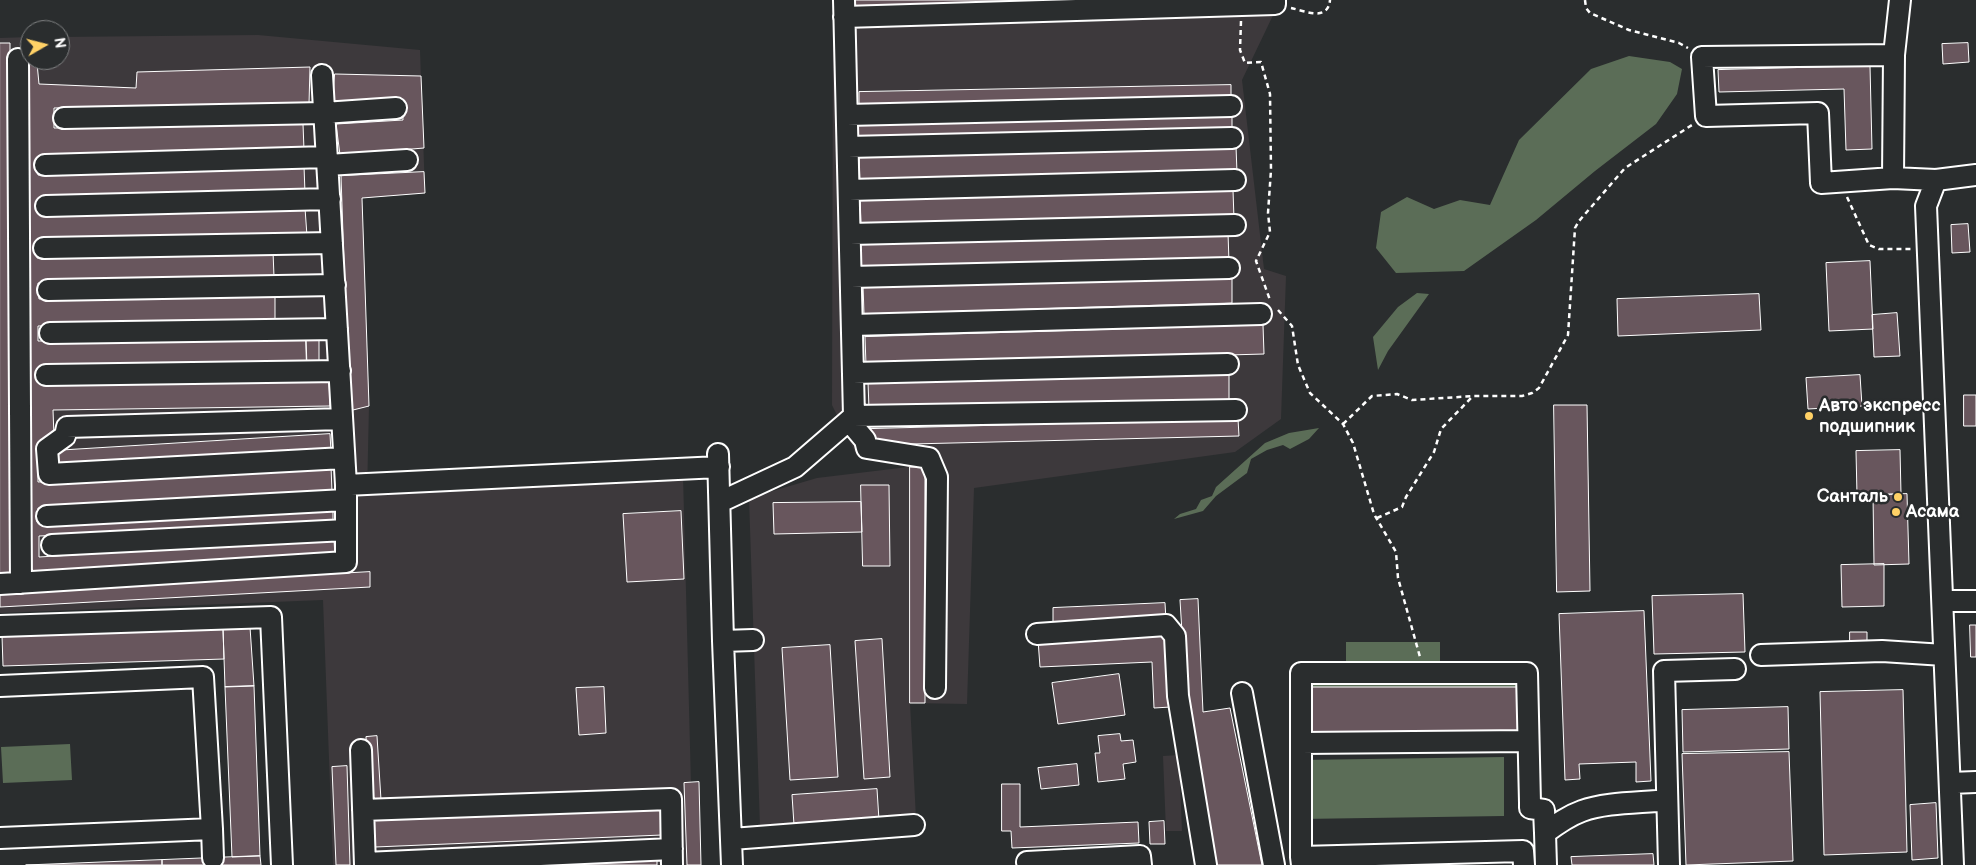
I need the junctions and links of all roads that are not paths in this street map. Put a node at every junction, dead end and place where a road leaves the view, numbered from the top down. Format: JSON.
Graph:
{"nodes":[{"id":1,"x":1900,"y":0,"type":"edge"},
{"id":2,"x":1275,"y":2,"type":"edge"},
{"id":3,"x":844,"y":8,"type":"edge"},
{"id":4,"x":1894,"y":55,"type":"junction"},
{"id":5,"x":18,"y":59,"type":"dead end"},
{"id":6,"x":322,"y":74,"type":"dead end"},
{"id":7,"x":1231,"y":106,"type":"dead end"},
{"id":8,"x":396,"y":108,"type":"dead end"},
{"id":9,"x":324,"y":113,"type":"junction"},
{"id":10,"x":847,"y":115,"type":"junction"},
{"id":11,"x":64,"y":118,"type":"dead end"},
{"id":12,"x":1232,"y":138,"type":"dead end"},
{"id":13,"x":848,"y":148,"type":"junction"},
{"id":14,"x":407,"y":160,"type":"dead end"},
{"id":15,"x":327,"y":161,"type":"junction"},
{"id":16,"x":45,"y":166,"type":"dead end"},
{"id":17,"x":1976,"y":175,"type":"edge"},
{"id":18,"x":1893,"y":178,"type":"junction"},
{"id":19,"x":1235,"y":180,"type":"dead end"},
{"id":20,"x":1936,"y":180,"type":"junction"},
{"id":21,"x":848,"y":190,"type":"junction"},
{"id":22,"x":330,"y":200,"type":"junction"},
{"id":23,"x":46,"y":206,"type":"dead end"},
{"id":24,"x":1235,"y":225,"type":"dead end"},
{"id":25,"x":850,"y":234,"type":"junction"},
{"id":26,"x":332,"y":243,"type":"junction"},
{"id":27,"x":44,"y":248,"type":"dead end"},
{"id":28,"x":1229,"y":268,"type":"dead end"},
{"id":29,"x":851,"y":277,"type":"junction"},
{"id":30,"x":334,"y":284,"type":"junction"},
{"id":31,"x":48,"y":290,"type":"dead end"},
{"id":32,"x":1269,"y":308,"type":"road end"},
{"id":33,"x":852,"y":325,"type":"junction"},
{"id":34,"x":337,"y":329,"type":"junction"},
{"id":35,"x":50,"y":333,"type":"dead end"},
{"id":36,"x":1228,"y":364,"type":"dead end"},
{"id":37,"x":340,"y":371,"type":"junction"},
{"id":38,"x":853,"y":374,"type":"junction"},
{"id":39,"x":46,"y":376,"type":"dead end"},
{"id":40,"x":1236,"y":410,"type":"dead end"},
{"id":41,"x":342,"y":419,"type":"junction"},
{"id":42,"x":852,"y":419,"type":"junction"},
{"id":43,"x":344,"y":458,"type":"junction"},
{"id":44,"x":346,"y":492,"type":"junction"},
{"id":45,"x":720,"y":502,"type":"junction"},
{"id":46,"x":47,"y":516,"type":"dead end"},
{"id":47,"x":346,"y":530,"type":"junction"},
{"id":48,"x":52,"y":545,"type":"dead end"},
{"id":49,"x":21,"y":583,"type":"junction"},
{"id":50,"x":0,"y":584,"type":"edge"},
{"id":51,"x":1942,"y":601,"type":"junction"},
{"id":52,"x":1976,"y":601,"type":"edge"},
{"id":53,"x":0,"y":626,"type":"edge"},
{"id":54,"x":1037,"y":634,"type":"dead end"},
{"id":55,"x":754,"y":640,"type":"dead end"},
{"id":56,"x":723,"y":641,"type":"junction"},
{"id":57,"x":1761,"y":655,"type":"dead end"},
{"id":58,"x":1944,"y":655,"type":"junction"},
{"id":59,"x":1735,"y":669,"type":"dead end"},
{"id":60,"x":0,"y":686,"type":"edge"},
{"id":61,"x":935,"y":688,"type":"dead end"},
{"id":62,"x":1242,"y":693,"type":"dead end"},
{"id":63,"x":1528,"y":741,"type":"junction"},
{"id":64,"x":1301,"y":743,"type":"junction"},
{"id":65,"x":361,"y":750,"type":"dead end"},
{"id":66,"x":1976,"y":782,"type":"edge"},
{"id":67,"x":1950,"y":783,"type":"junction"},
{"id":68,"x":1667,"y":800,"type":"junction"},
{"id":69,"x":363,"y":810,"type":"junction"},
{"id":70,"x":914,"y":825,"type":"dead end"},
{"id":71,"x":212,"y":829,"type":"junction"},
{"id":72,"x":0,"y":838,"type":"edge"},
{"id":73,"x":732,"y":839,"type":"junction"},
{"id":74,"x":1546,"y":849,"type":"edge"},
{"id":75,"x":672,"y":857,"type":"edge"},
{"id":76,"x":213,"y":858,"type":"dead end"},
{"id":77,"x":1523,"y":858,"type":"edge"},
{"id":78,"x":1302,"y":861,"type":"edge"},
{"id":79,"x":365,"y":864,"type":"edge"},
{"id":80,"x":282,"y":865,"type":"edge"},
{"id":81,"x":732,"y":865,"type":"edge"},
{"id":82,"x":1028,"y":865,"type":"edge"},
{"id":83,"x":1141,"y":865,"type":"edge"},
{"id":84,"x":1206,"y":865,"type":"edge"},
{"id":85,"x":1274,"y":865,"type":"edge"},
{"id":86,"x":1669,"y":865,"type":"edge"},
{"id":87,"x":1953,"y":865,"type":"edge"}],
"edges":[{"from":1,"to":4,"type":"street"},
{"from":2,"to":3,"type":"street"},
{"from":3,"to":10,"type":"street"},
{"from":4,"to":18,"type":"street"},
{"from":4,"to":18,"type":"street"},
{"from":5,"to":49,"type":"street"},
{"from":6,"to":9,"type":"street"},
{"from":7,"to":10,"type":"street"},
{"from":8,"to":9,"type":"street"},
{"from":9,"to":11,"type":"street"},
{"from":9,"to":15,"type":"street"},
{"from":10,"to":13,"type":"street"},
{"from":12,"to":13,"type":"street"},
{"from":13,"to":21,"type":"street"},
{"from":14,"to":15,"type":"street"},
{"from":15,"to":16,"type":"street"},
{"from":15,"to":22,"type":"street"},
{"from":17,"to":20,"type":"street"},
{"from":18,"to":20,"type":"street"},
{"from":19,"to":21,"type":"street"},
{"from":20,"to":51,"type":"street"},
{"from":21,"to":25,"type":"street"},
{"from":22,"to":23,"type":"street"},
{"from":22,"to":26,"type":"street"},
{"from":24,"to":25,"type":"street"},
{"from":25,"to":29,"type":"street"},
{"from":26,"to":27,"type":"street"},
{"from":26,"to":30,"type":"street"},
{"from":28,"to":29,"type":"street"},
{"from":29,"to":33,"type":"street"},
{"from":30,"to":31,"type":"street"},
{"from":30,"to":34,"type":"street"},
{"from":32,"to":33,"type":"street"},
{"from":33,"to":38,"type":"street"},
{"from":34,"to":35,"type":"street"},
{"from":34,"to":37,"type":"street"},
{"from":36,"to":38,"type":"street"},
{"from":37,"to":39,"type":"street"},
{"from":37,"to":41,"type":"street"},
{"from":38,"to":42,"type":"street"},
{"from":40,"to":42,"type":"street"},
{"from":41,"to":43,"type":"street"},
{"from":41,"to":43,"type":"street"},
{"from":42,"to":45,"type":"street"},
{"from":42,"to":61,"type":"street"},
{"from":43,"to":44,"type":"street"},
{"from":44,"to":45,"type":"street"},
{"from":44,"to":46,"type":"street"},
{"from":44,"to":47,"type":"street"},
{"from":45,"to":56,"type":"street"},
{"from":47,"to":48,"type":"street"},
{"from":47,"to":49,"type":"street"},
{"from":49,"to":50,"type":"street"},
{"from":51,"to":52,"type":"street"},
{"from":51,"to":58,"type":"street"},
{"from":53,"to":80,"type":"street"},
{"from":54,"to":84,"type":"street"},
{"from":55,"to":56,"type":"street"},
{"from":56,"to":73,"type":"street"},
{"from":57,"to":58,"type":"street"},
{"from":58,"to":67,"type":"street"},
{"from":59,"to":68,"type":"street"},
{"from":60,"to":71,"type":"street"},
{"from":62,"to":85,"type":"street"},
{"from":63,"to":64,"type":"street"},
{"from":63,"to":64,"type":"street"},
{"from":63,"to":74,"type":"street"},
{"from":64,"to":78,"type":"street"},
{"from":65,"to":69,"type":"street"},
{"from":66,"to":67,"type":"street"},
{"from":67,"to":87,"type":"street"},
{"from":68,"to":74,"type":"street"},
{"from":68,"to":86,"type":"street"},
{"from":69,"to":75,"type":"street"},
{"from":69,"to":79,"type":"street"},
{"from":70,"to":73,"type":"street"},
{"from":71,"to":72,"type":"street"},
{"from":71,"to":76,"type":"street"},
{"from":73,"to":81,"type":"street"},
{"from":74,"to":77,"type":"street"},
{"from":75,"to":79,"type":"street"},
{"from":77,"to":78,"type":"street"},
{"from":82,"to":83,"type":"street"}]}
